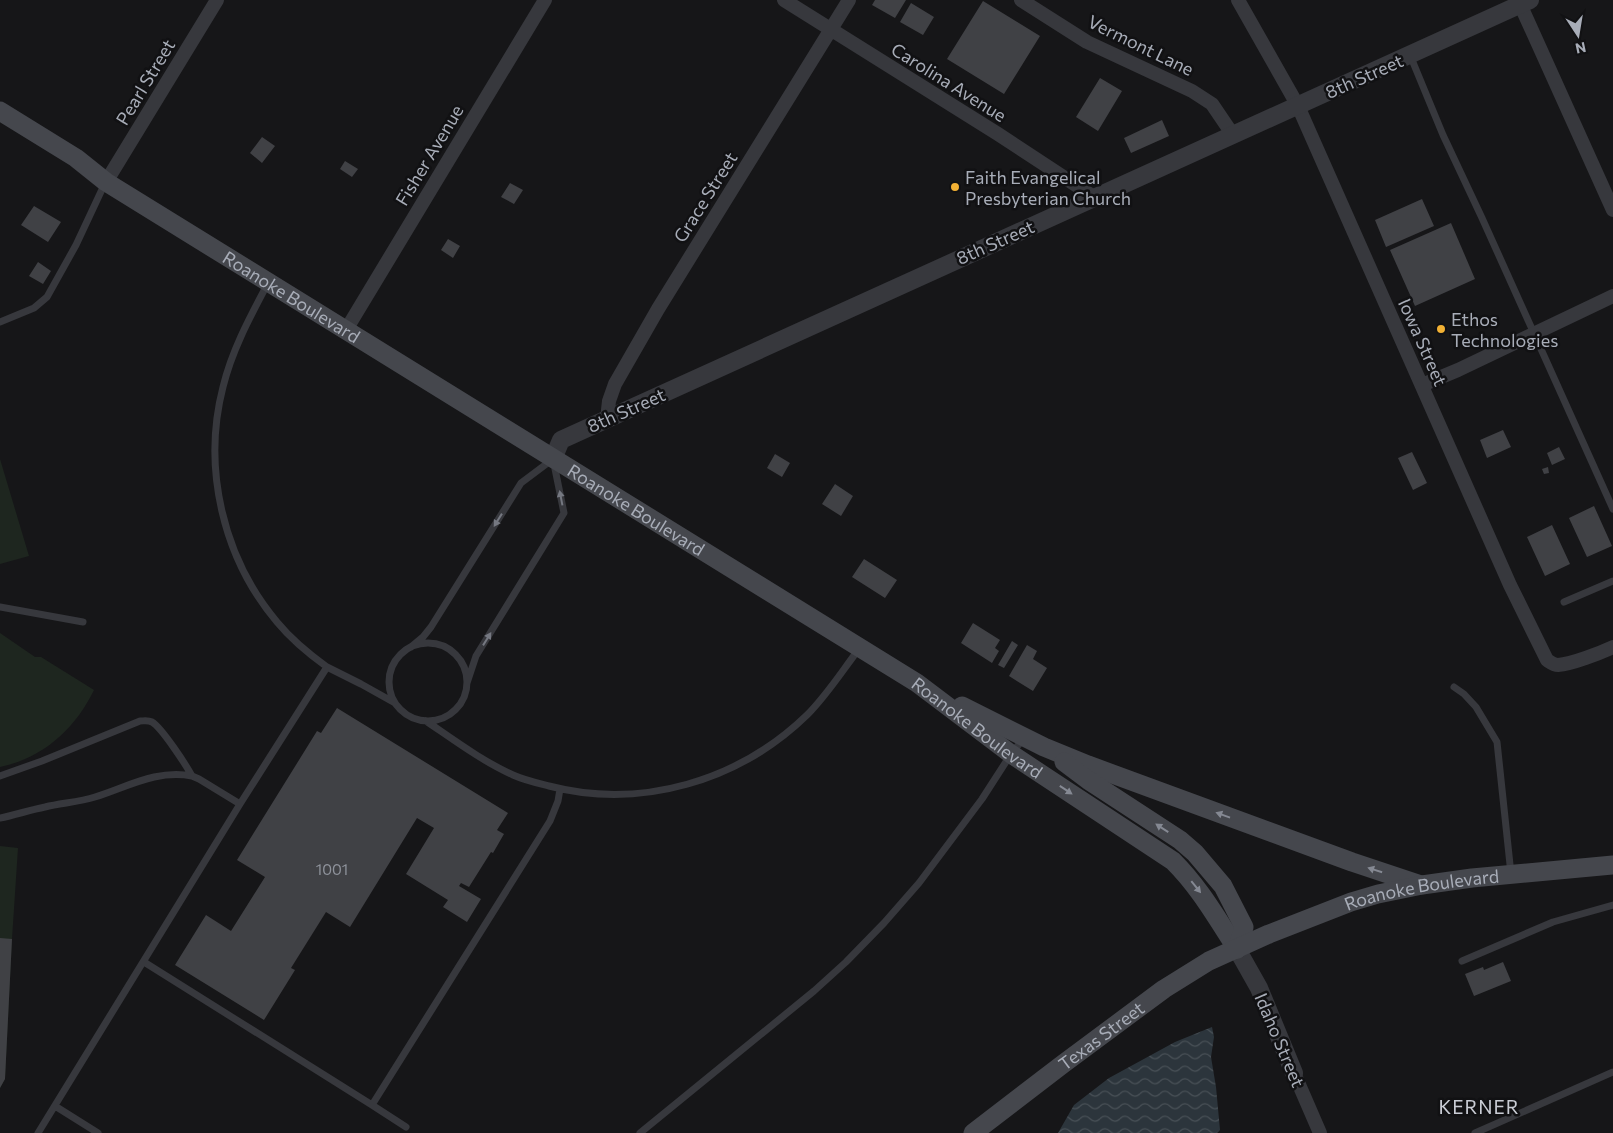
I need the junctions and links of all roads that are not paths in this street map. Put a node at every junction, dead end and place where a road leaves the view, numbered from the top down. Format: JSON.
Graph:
{"nodes":[{"id":1,"x":217,"y":0,"type":"edge"},
{"id":2,"x":545,"y":0,"type":"edge"},
{"id":3,"x":784,"y":0,"type":"edge"},
{"id":4,"x":849,"y":0,"type":"edge"},
{"id":5,"x":1021,"y":0,"type":"edge"},
{"id":6,"x":1238,"y":0,"type":"edge"},
{"id":7,"x":1523,"y":2,"type":"edge"},
{"id":8,"x":831,"y":30,"type":"junction"},
{"id":9,"x":1410,"y":55,"type":"junction"},
{"id":10,"x":1298,"y":106,"type":"junction"},
{"id":11,"x":0,"y":111,"type":"edge"},
{"id":12,"x":1233,"y":135,"type":"junction"},
{"id":13,"x":106,"y":182,"type":"junction"},
{"id":14,"x":1094,"y":197,"type":"junction"},
{"id":15,"x":1613,"y":210,"type":"edge"},
{"id":16,"x":268,"y":283,"type":"junction"},
{"id":17,"x":1613,"y":296,"type":"edge"},
{"id":18,"x":0,"y":322,"type":"edge"},
{"id":19,"x":346,"y":330,"type":"junction"},
{"id":20,"x":1534,"y":333,"type":"junction"},
{"id":21,"x":1422,"y":385,"type":"junction"},
{"id":22,"x":607,"y":419,"type":"junction"},
{"id":23,"x":553,"y":459,"type":"junction"},
{"id":24,"x":1613,"y":509,"type":"edge"},
{"id":25,"x":1613,"y":581,"type":"edge"},
{"id":26,"x":1564,"y":602,"type":"dead end"},
{"id":27,"x":0,"y":607,"type":"edge"},
{"id":28,"x":83,"y":622,"type":"dead end"},
{"id":29,"x":861,"y":647,"type":"junction"},
{"id":30,"x":410,"y":648,"type":"junction"},
{"id":31,"x":1613,"y":648,"type":"edge"},
{"id":32,"x":327,"y":667,"type":"junction"},
{"id":33,"x":467,"y":683,"type":"junction"},
{"id":34,"x":918,"y":683,"type":"junction"},
{"id":35,"x":1454,"y":687,"type":"dead end"},
{"id":36,"x":395,"y":703,"type":"junction"},
{"id":37,"x":426,"y":721,"type":"junction"},
{"id":38,"x":1024,"y":737,"type":"junction"},
{"id":39,"x":1044,"y":747,"type":"junction"},
{"id":40,"x":1011,"y":754,"type":"junction"},
{"id":41,"x":0,"y":776,"type":"edge"},
{"id":42,"x":192,"y":776,"type":"junction"},
{"id":43,"x":560,"y":788,"type":"junction"},
{"id":44,"x":240,"y":804,"type":"junction"},
{"id":45,"x":0,"y":818,"type":"edge"},
{"id":46,"x":1613,"y":864,"type":"edge"},
{"id":47,"x":1511,"y":874,"type":"junction"},
{"id":48,"x":1422,"y":885,"type":"junction"},
{"id":49,"x":1613,"y":905,"type":"edge"},
{"id":50,"x":1238,"y":948,"type":"junction"},
{"id":51,"x":1462,"y":961,"type":"dead end"},
{"id":52,"x":144,"y":962,"type":"junction"},
{"id":53,"x":1613,"y":1072,"type":"edge"},
{"id":54,"x":1294,"y":1073,"type":"joint"},
{"id":55,"x":55,"y":1106,"type":"junction"},
{"id":56,"x":372,"y":1106,"type":"junction"},
{"id":57,"x":406,"y":1127,"type":"dead end"},
{"id":58,"x":38,"y":1133,"type":"edge"},
{"id":59,"x":98,"y":1133,"type":"edge"},
{"id":60,"x":640,"y":1133,"type":"edge"},
{"id":61,"x":973,"y":1133,"type":"edge"},
{"id":62,"x":1320,"y":1133,"type":"edge"},
{"id":63,"x":1475,"y":1133,"type":"edge"}],
"edges":[{"from":1,"to":13,"type":"street","name":"Pearl Street"},
{"from":2,"to":19,"type":"street","name":"Fisher Avenue"},
{"from":3,"to":8,"type":"street","name":"Carolina Avenue"},
{"from":4,"to":8,"type":"street","name":"Grace Street"},
{"from":5,"to":12,"type":"street","name":"Vermont Lane"},
{"from":6,"to":10,"type":"street","name":"Iowa Street"},
{"from":7,"to":9,"type":"street","name":"8th Street"},
{"from":7,"to":15,"type":"street"},
{"from":8,"to":14,"type":"street","name":"Carolina Avenue"},
{"from":8,"to":22,"type":"street","name":"Grace Street"},
{"from":9,"to":10,"type":"street","name":"8th Street"},
{"from":9,"to":20,"type":"lane"},
{"from":10,"to":12,"type":"street","name":"8th Street"},
{"from":10,"to":21,"type":"street","name":"Iowa Street"},
{"from":11,"to":13,"type":"main road","name":"Roanoke Boulevard"},
{"from":12,"to":14,"type":"street","name":"8th Street"},
{"from":13,"to":16,"type":"main road","name":"Roanoke Boulevard"},
{"from":13,"to":18,"type":"lane"},
{"from":14,"to":22,"type":"street","name":"8th Street"},
{"from":16,"to":19,"type":"main road","name":"Roanoke Boulevard"},
{"from":16,"to":32,"type":"lane"},
{"from":17,"to":20,"type":"street"},
{"from":19,"to":23,"type":"main road","name":"Roanoke Boulevard"},
{"from":20,"to":21,"type":"street"},
{"from":20,"to":24,"type":"lane"},
{"from":21,"to":31,"type":"street","name":"Iowa Street"},
{"from":22,"to":23,"type":"street","name":"8th Street"},
{"from":23,"to":29,"type":"main road","name":"Roanoke Boulevard"},
{"from":23,"to":30,"type":"lane","one_way":true},
{"from":33,"to":23,"type":"lane","one_way":true},
{"from":25,"to":26,"type":"lane"},
{"from":27,"to":28,"type":"lane"},
{"from":29,"to":34,"type":"main road","name":"Roanoke Boulevard"},
{"from":29,"to":43,"type":"lane"},
{"from":30,"to":33,"type":"lane"},
{"from":30,"to":36,"type":"lane"},
{"from":32,"to":36,"type":"lane"},
{"from":32,"to":44,"type":"lane"},
{"from":33,"to":37,"type":"lane"},
{"from":34,"to":38,"type":"main road"},
{"from":34,"to":40,"type":"main road","name":"Roanoke Boulevard"},
{"from":35,"to":47,"type":"lane"},
{"from":36,"to":37,"type":"lane"},
{"from":37,"to":43,"type":"lane"},
{"from":38,"to":39,"type":"main road"},
{"from":38,"to":40,"type":"lane"},
{"from":48,"to":39,"type":"main road","one_way":true},
{"from":50,"to":39,"type":"main road","name":"Roanoke Boulevard","one_way":true},
{"from":40,"to":50,"type":"main road","name":"Roanoke Boulevard","one_way":true},
{"from":40,"to":60,"type":"lane"},
{"from":41,"to":42,"type":"lane"},
{"from":42,"to":44,"type":"lane"},
{"from":42,"to":45,"type":"lane"},
{"from":43,"to":56,"type":"lane"},
{"from":44,"to":52,"type":"lane"},
{"from":46,"to":47,"type":"main road","name":"Roanoke Boulevard"},
{"from":47,"to":48,"type":"main road","name":"Roanoke Boulevard"},
{"from":48,"to":50,"type":"main road","name":"Roanoke Boulevard"},
{"from":49,"to":51,"type":"lane"},
{"from":50,"to":54,"type":"street","name":"Idaho Street"},
{"from":50,"to":61,"type":"main road","name":"Texas Street"},
{"from":52,"to":55,"type":"lane"},
{"from":52,"to":56,"type":"lane"},
{"from":53,"to":63,"type":"lane"},
{"from":54,"to":62,"type":"street","name":"Idaho Street"},
{"from":55,"to":58,"type":"lane"},
{"from":55,"to":59,"type":"lane"},
{"from":56,"to":57,"type":"lane"}]}
